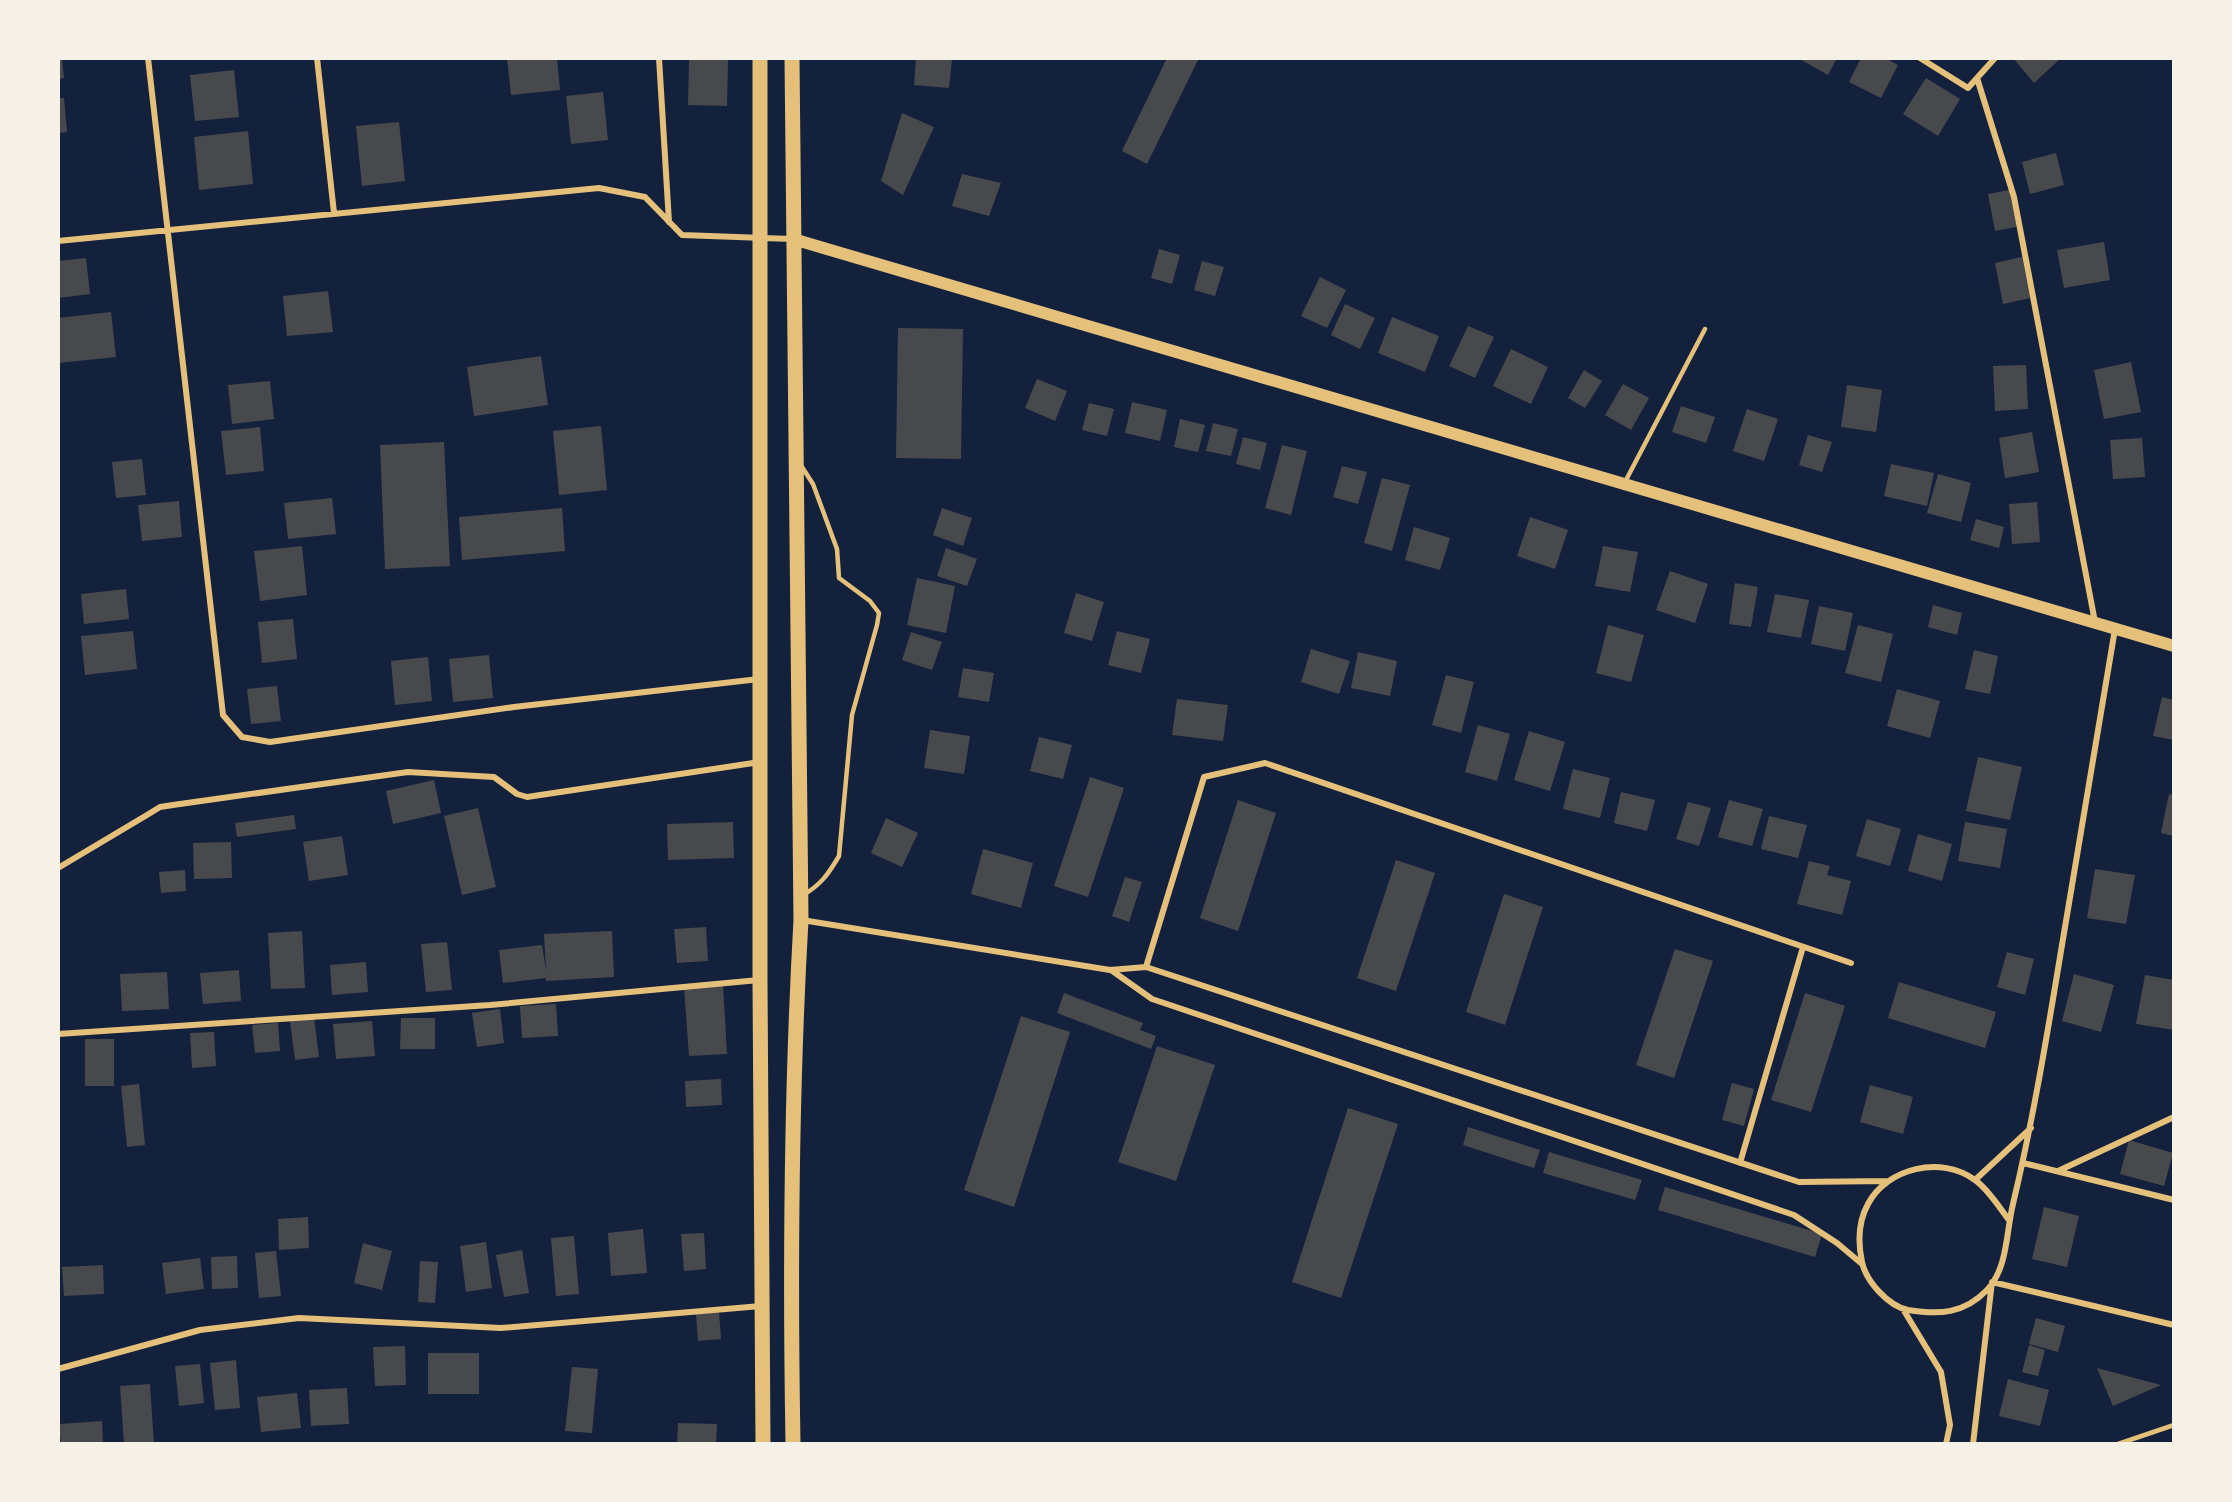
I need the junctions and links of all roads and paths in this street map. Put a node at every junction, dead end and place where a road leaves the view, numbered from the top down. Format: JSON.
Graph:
{"nodes":[{"id":1,"x":148,"y":58,"type":"edge"},
{"id":2,"x":317,"y":58,"type":"edge"},
{"id":3,"x":659,"y":58,"type":"edge"},
{"id":4,"x":760,"y":58,"type":"edge"},
{"id":5,"x":792,"y":58,"type":"edge"},
{"id":6,"x":1920,"y":58,"type":"edge"},
{"id":7,"x":1995,"y":58,"type":"edge"},
{"id":8,"x":1977,"y":78,"type":"junction"},
{"id":9,"x":334,"y":213,"type":"junction"},
{"id":10,"x":669,"y":222,"type":"junction"},
{"id":11,"x":169,"y":231,"type":"junction"},
{"id":12,"x":761,"y":238,"type":"junction"},
{"id":13,"x":793,"y":239,"type":"junction"},
{"id":14,"x":58,"y":241,"type":"edge"},
{"id":15,"x":1705,"y":329,"type":"dead end"},
{"id":16,"x":796,"y":458,"type":"junction"},
{"id":17,"x":1623,"y":484,"type":"junction"},
{"id":18,"x":2095,"y":624,"type":"junction"},
{"id":19,"x":2115,"y":629,"type":"junction"},
{"id":20,"x":2174,"y":646,"type":"edge"},
{"id":21,"x":760,"y":678,"type":"junction"},
{"id":22,"x":760,"y":762,"type":"junction"},
{"id":23,"x":58,"y":868,"type":"edge"},
{"id":24,"x":801,"y":896,"type":"junction"},
{"id":25,"x":801,"y":920,"type":"junction"},
{"id":26,"x":1803,"y":947,"type":"junction"},
{"id":27,"x":1851,"y":963,"type":"dead end"},
{"id":28,"x":1146,"y":967,"type":"junction"},
{"id":29,"x":1110,"y":970,"type":"junction"},
{"id":30,"x":760,"y":980,"type":"junction"},
{"id":31,"x":58,"y":1034,"type":"edge"},
{"id":32,"x":2174,"y":1117,"type":"edge"},
{"id":33,"x":2031,"y":1128,"type":"junction"},
{"id":34,"x":1740,"y":1163,"type":"junction"},
{"id":35,"x":2023,"y":1163,"type":"junction"},
{"id":36,"x":2057,"y":1171,"type":"junction"},
{"id":37,"x":1975,"y":1179,"type":"junction"},
{"id":38,"x":1888,"y":1181,"type":"junction"},
{"id":39,"x":2174,"y":1200,"type":"edge"},
{"id":40,"x":2009,"y":1220,"type":"junction"},
{"id":41,"x":1862,"y":1264,"type":"junction"},
{"id":42,"x":1992,"y":1282,"type":"junction"},
{"id":43,"x":761,"y":1306,"type":"junction"},
{"id":44,"x":1903,"y":1309,"type":"junction"},
{"id":45,"x":2174,"y":1324,"type":"edge"},
{"id":46,"x":58,"y":1369,"type":"edge"},
{"id":47,"x":2174,"y":1425,"type":"edge"},
{"id":48,"x":763,"y":1443,"type":"edge"},
{"id":49,"x":793,"y":1443,"type":"edge"},
{"id":50,"x":1946,"y":1443,"type":"edge"},
{"id":51,"x":1973,"y":1443,"type":"edge"},
{"id":52,"x":2118,"y":1443,"type":"edge"}],
"edges":[{"from":1,"to":11,"type":"street"},
{"from":2,"to":9,"type":"street"},
{"from":3,"to":10,"type":"street"},
{"from":4,"to":12,"type":"main road"},
{"from":5,"to":13,"type":"main road"},
{"from":6,"to":8,"type":"street"},
{"from":7,"to":8,"type":"street"},
{"from":8,"to":18,"type":"street"},
{"from":9,"to":10,"type":"street"},
{"from":9,"to":11,"type":"street"},
{"from":10,"to":12,"type":"street"},
{"from":11,"to":14,"type":"street"},
{"from":11,"to":21,"type":"street"},
{"from":12,"to":13,"type":"street"},
{"from":12,"to":21,"type":"main road"},
{"from":13,"to":16,"type":"main road"},
{"from":13,"to":17,"type":"main road"},
{"from":15,"to":17,"type":"lane"},
{"from":16,"to":24,"type":"main road"},
{"from":16,"to":24,"type":"lane"},
{"from":17,"to":18,"type":"main road"},
{"from":18,"to":19,"type":"main road"},
{"from":19,"to":20,"type":"main road"},
{"from":19,"to":33,"type":"street"},
{"from":21,"to":22,"type":"main road"},
{"from":22,"to":23,"type":"street"},
{"from":22,"to":30,"type":"main road"},
{"from":24,"to":25,"type":"main road"},
{"from":25,"to":29,"type":"street"},
{"from":25,"to":49,"type":"main road"},
{"from":26,"to":27,"type":"street"},
{"from":26,"to":28,"type":"street"},
{"from":26,"to":34,"type":"street"},
{"from":28,"to":29,"type":"street"},
{"from":28,"to":34,"type":"street"},
{"from":29,"to":41,"type":"street"},
{"from":30,"to":31,"type":"street"},
{"from":30,"to":43,"type":"main road"},
{"from":32,"to":36,"type":"street"},
{"from":33,"to":35,"type":"street"},
{"from":33,"to":37,"type":"street"},
{"from":34,"to":38,"type":"street"},
{"from":35,"to":36,"type":"street"},
{"from":35,"to":40,"type":"street"},
{"from":36,"to":39,"type":"street"},
{"from":37,"to":38,"type":"street"},
{"from":37,"to":40,"type":"street"},
{"from":38,"to":41,"type":"street"},
{"from":40,"to":42,"type":"street"},
{"from":41,"to":44,"type":"street"},
{"from":42,"to":44,"type":"street"},
{"from":42,"to":45,"type":"street"},
{"from":42,"to":51,"type":"street"},
{"from":43,"to":46,"type":"street"},
{"from":43,"to":48,"type":"main road"},
{"from":44,"to":50,"type":"street"},
{"from":47,"to":52,"type":"lane"}]}
